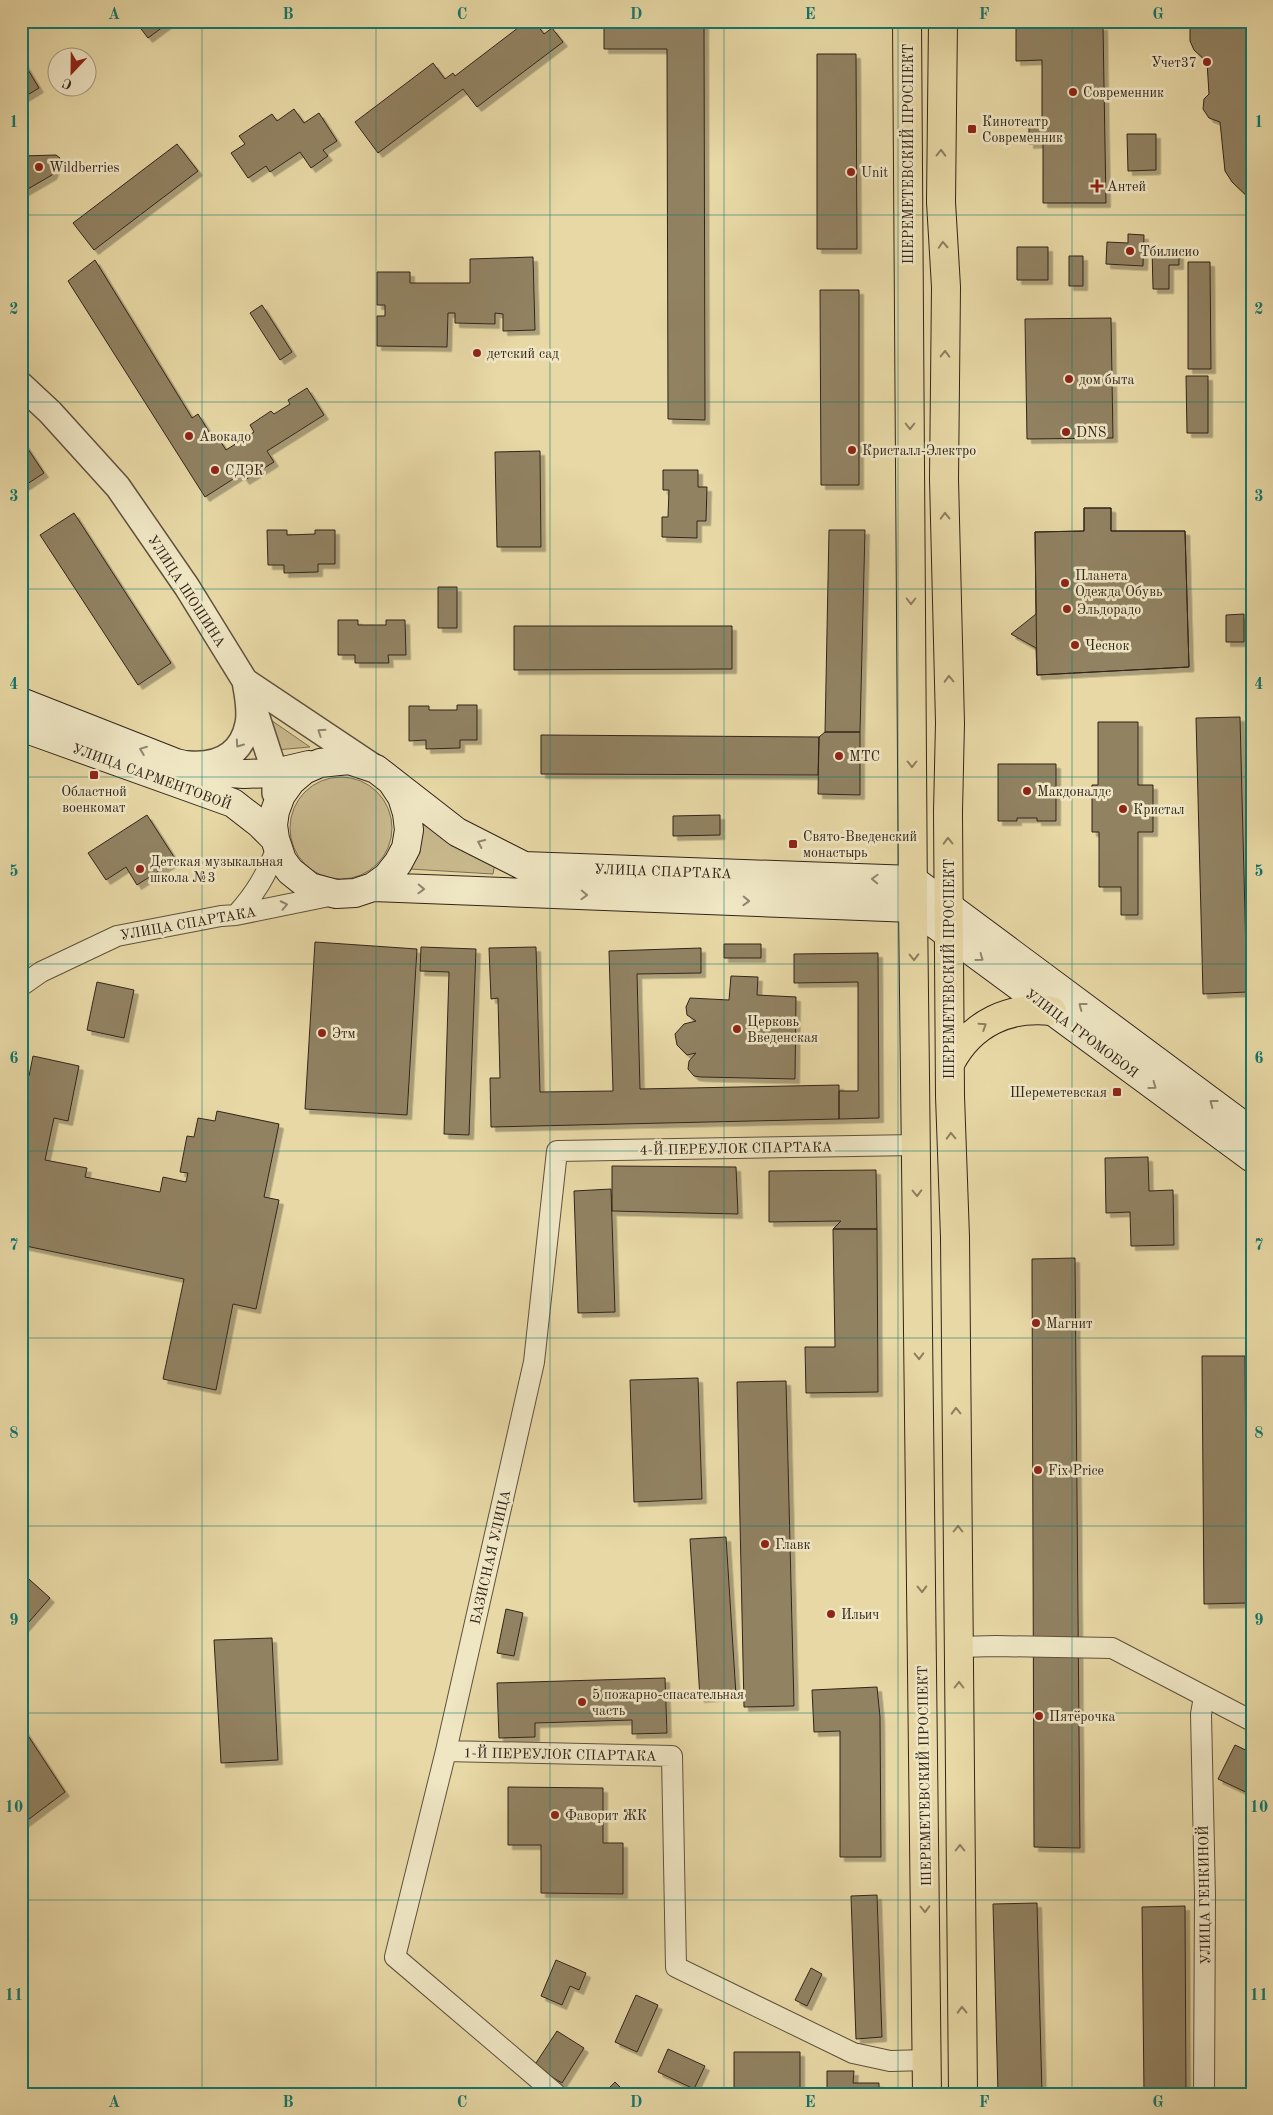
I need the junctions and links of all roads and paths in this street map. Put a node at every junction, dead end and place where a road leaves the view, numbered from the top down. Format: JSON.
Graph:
{"nodes":[{"id":1,"x":907,"y":21,"type":"edge"},
{"id":2,"x":943,"y":21,"type":"edge"},
{"id":3,"x":909,"y":286,"type":"junction"},
{"id":4,"x":946,"y":288,"type":"junction"},
{"id":5,"x":21,"y":385,"type":"edge"},
{"id":6,"x":944,"y":479,"type":"junction"},
{"id":7,"x":910,"y":481,"type":"junction"},
{"id":8,"x":245,"y":681,"type":"junction"},
{"id":9,"x":21,"y":702,"type":"edge"},
{"id":10,"x":21,"y":728,"type":"edge"},
{"id":11,"x":176,"y":763,"type":"junction"},
{"id":12,"x":320,"y":763,"type":"junction"},
{"id":13,"x":276,"y":773,"type":"junction"},
{"id":14,"x":384,"y":776,"type":"junction"},
{"id":15,"x":275,"y":811,"type":"junction"},
{"id":16,"x":276,"y":843,"type":"junction"},
{"id":17,"x":913,"y":880,"type":"junction"},
{"id":18,"x":373,"y":887,"type":"junction"},
{"id":19,"x":336,"y":894,"type":"junction"},
{"id":20,"x":913,"y":908,"type":"junction"},
{"id":21,"x":949,"y":908,"type":"junction"},
{"id":22,"x":236,"y":915,"type":"junction"},
{"id":23,"x":950,"y":936,"type":"junction"},
{"id":24,"x":21,"y":986,"type":"edge"},
{"id":25,"x":1052,"y":1011,"type":"junction"},
{"id":26,"x":951,"y":1062,"type":"junction"},
{"id":27,"x":1252,"y":1132,"type":"edge"},
{"id":28,"x":916,"y":1145,"type":"junction"},
{"id":29,"x":557,"y":1151,"type":"joint"},
{"id":30,"x":1252,"y":1158,"type":"edge"},
{"id":31,"x":920,"y":1459,"type":"junction"},
{"id":32,"x":957,"y":1459,"type":"junction"},
{"id":33,"x":958,"y":1647,"type":"junction"},
{"id":34,"x":1204,"y":1697,"type":"junction"},
{"id":35,"x":1252,"y":1721,"type":"edge"},
{"id":36,"x":446,"y":1752,"type":"junction"},
{"id":37,"x":962,"y":2059,"type":"junction"},
{"id":38,"x":927,"y":2060,"type":"junction"},
{"id":39,"x":556,"y":2094,"type":"edge"},
{"id":40,"x":927,"y":2094,"type":"edge"},
{"id":41,"x":963,"y":2094,"type":"edge"},
{"id":42,"x":1204,"y":2094,"type":"edge"}],
"edges":[{"from":1,"to":3,"type":"main road","name":"ШЕРЕМЕТЕВСКИЙ ПРОСПЕКТ"},
{"from":4,"to":2,"type":"main road","name":"ШЕРЕМЕТЕВСКИЙ ПРОСПЕКТ","one_way":true},
{"from":3,"to":4,"type":"main road"},
{"from":3,"to":7,"type":"main road","name":"ШЕРЕМЕТЕВСКИЙ ПРОСПЕКТ","one_way":true},
{"from":6,"to":4,"type":"main road","name":"ШЕРЕМЕТЕВСКИЙ ПРОСПЕКТ","one_way":true},
{"from":5,"to":8,"type":"street","name":"УЛИЦА ШОШИНА"},
{"from":6,"to":7,"type":"main road"},
{"from":21,"to":6,"type":"main road","name":"ШЕРЕМЕТЕВСКИЙ ПРОСПЕКТ","one_way":true},
{"from":7,"to":17,"type":"main road","name":"ШЕРЕМЕТЕВСКИЙ ПРОСПЕКТ","one_way":true},
{"from":8,"to":11,"type":"street","one_way":true},
{"from":8,"to":13,"type":"street"},
{"from":14,"to":8,"type":"street","name":"УЛИЦА ШОШИНА","one_way":true},
{"from":11,"to":9,"type":"main road","name":"УЛИЦА САРМЕНТОВОЙ","one_way":true},
{"from":10,"to":16,"type":"main road","name":"УЛИЦА САРМЕНТОВОЙ"},
{"from":11,"to":13,"type":"main road","name":"УЛИЦА САРМЕНТОВОЙ"},
{"from":12,"to":13,"type":"main road","name":"УЛИЦА САРМЕНТОВОЙ"},
{"from":12,"to":14,"type":"main road"},
{"from":12,"to":15,"type":"main road"},
{"from":13,"to":15,"type":"street"},
{"from":17,"to":14,"type":"main road","name":"УЛИЦА СПАРТАКА","one_way":true},
{"from":14,"to":18,"type":"main road"},
{"from":15,"to":16,"type":"main road"},
{"from":16,"to":19,"type":"main road"},
{"from":16,"to":22,"type":"street"},
{"from":17,"to":20,"type":"main road","name":"ШЕРЕМЕТЕВСКИЙ ПРОСПЕКТ"},
{"from":17,"to":21,"type":"main road"},
{"from":18,"to":19,"type":"main road"},
{"from":18,"to":20,"type":"main road","name":"УЛИЦА СПАРТАКА","one_way":true},
{"from":22,"to":19,"type":"street","name":"УЛИЦА СПАРТАКА","one_way":true},
{"from":20,"to":23,"type":"main road","name":"УЛИЦА ГРОМОБОЯ"},
{"from":20,"to":28,"type":"main road","name":"ШЕРЕМЕТЕВСКИЙ ПРОСПЕКТ","one_way":true},
{"from":21,"to":23,"type":"main road","name":"ШЕРЕМЕТЕВСКИЙ ПРОСПЕКТ"},
{"from":27,"to":21,"type":"main road","name":"УЛИЦА ГРОМОБОЯ","one_way":true},
{"from":22,"to":24,"type":"street","name":"УЛИЦА СПАРТАКА"},
{"from":23,"to":25,"type":"main road","name":"УЛИЦА ГРОМОБОЯ","one_way":true},
{"from":23,"to":26,"type":"main road","name":"ШЕРЕМЕТЕВСКИЙ ПРОСПЕКТ"},
{"from":26,"to":25,"type":"main road","one_way":true},
{"from":25,"to":30,"type":"main road","name":"УЛИЦА ГРОМОБОЯ","one_way":true},
{"from":32,"to":26,"type":"main road","name":"ШЕРЕМЕТЕВСКИЙ ПРОСПЕКТ","one_way":true},
{"from":28,"to":29,"type":"street","name":"4-Й ПЕРЕУЛОК СПАРТАКА"},
{"from":28,"to":31,"type":"main road","name":"ШЕРЕМЕТЕВСКИЙ ПРОСПЕКТ","one_way":true},
{"from":29,"to":36,"type":"street","name":"БАЗИСНАЯ УЛИЦА"},
{"from":31,"to":32,"type":"main road"},
{"from":31,"to":38,"type":"main road","name":"ШЕРЕМЕТЕВСКИЙ ПРОСПЕКТ","one_way":true},
{"from":33,"to":32,"type":"main road","name":"ШЕРЕМЕТЕВСКИЙ ПРОСПЕКТ","one_way":true},
{"from":33,"to":34,"type":"street"},
{"from":37,"to":33,"type":"main road","name":"ШЕРЕМЕТЕВСКИЙ ПРОСПЕКТ","one_way":true},
{"from":34,"to":35,"type":"street"},
{"from":34,"to":42,"type":"street","name":"УЛИЦА ГЕНКИНОЙ"},
{"from":36,"to":38,"type":"street","name":"1-Й ПЕРЕУЛОК СПАРТАКА"},
{"from":36,"to":39,"type":"street","name":"БАЗИСНАЯ УЛИЦА"},
{"from":37,"to":38,"type":"main road"},
{"from":37,"to":41,"type":"main road","name":"ШЕРЕМЕТЕВСКИЙ ПРОСПЕКТ"},
{"from":38,"to":40,"type":"main road","name":"ШЕРЕМЕТЕВСКИЙ ПРОСПЕКТ"}]}
